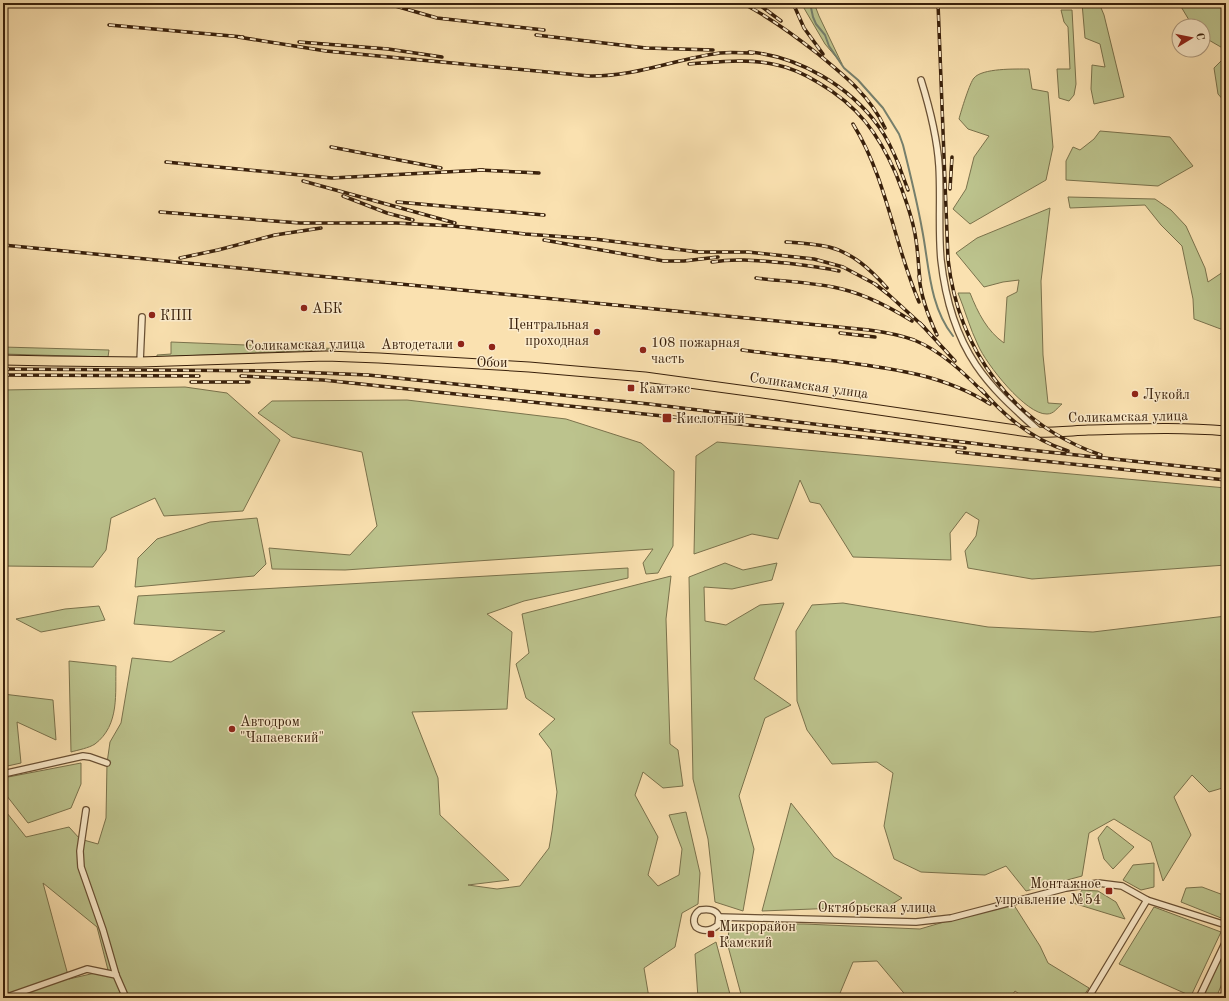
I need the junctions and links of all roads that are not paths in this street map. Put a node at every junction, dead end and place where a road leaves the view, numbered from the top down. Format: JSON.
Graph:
{"nodes":[{"id":1,"x":921,"y":80,"type":"dead end"},
{"id":2,"x":142,"y":317,"type":"dead end"},
{"id":3,"x":3,"y":360,"type":"edge"},
{"id":4,"x":140,"y":362,"type":"junction"},
{"id":5,"x":1226,"y":431,"type":"edge"},
{"id":6,"x":1041,"y":432,"type":"junction"},
{"id":7,"x":107,"y":763,"type":"dead end"},
{"id":8,"x":3,"y":774,"type":"edge"},
{"id":9,"x":86,"y":810,"type":"dead end"},
{"id":10,"x":1147,"y":900,"type":"junction"},
{"id":11,"x":719,"y":917,"type":"junction"},
{"id":12,"x":1226,"y":925,"type":"edge"},
{"id":13,"x":1226,"y":941,"type":"edge"},
{"id":14,"x":116,"y":975,"type":"junction"},
{"id":15,"x":4,"y":998,"type":"edge"},
{"id":16,"x":126,"y":998,"type":"edge"},
{"id":17,"x":1088,"y":998,"type":"edge"},
{"id":18,"x":1199,"y":998,"type":"edge"}],
"edges":[{"from":1,"to":6,"type":"street"},
{"from":2,"to":4,"type":"street"},
{"from":3,"to":4,"type":"main road","name":"Соликамская улица"},
{"from":4,"to":6,"type":"main road","name":"Соликамская улица"},
{"from":5,"to":6,"type":"main road","name":"Соликамская улица"},
{"from":7,"to":8,"type":"street"},
{"from":9,"to":14,"type":"street"},
{"from":10,"to":11,"type":"street","name":"Октябрьская улица"},
{"from":10,"to":12,"type":"street","name":"Октябрьская улица"},
{"from":10,"to":17,"type":"street"},
{"from":11,"to":11,"type":"street"},
{"from":13,"to":18,"type":"street"},
{"from":14,"to":15,"type":"street"},
{"from":14,"to":16,"type":"street"}]}
